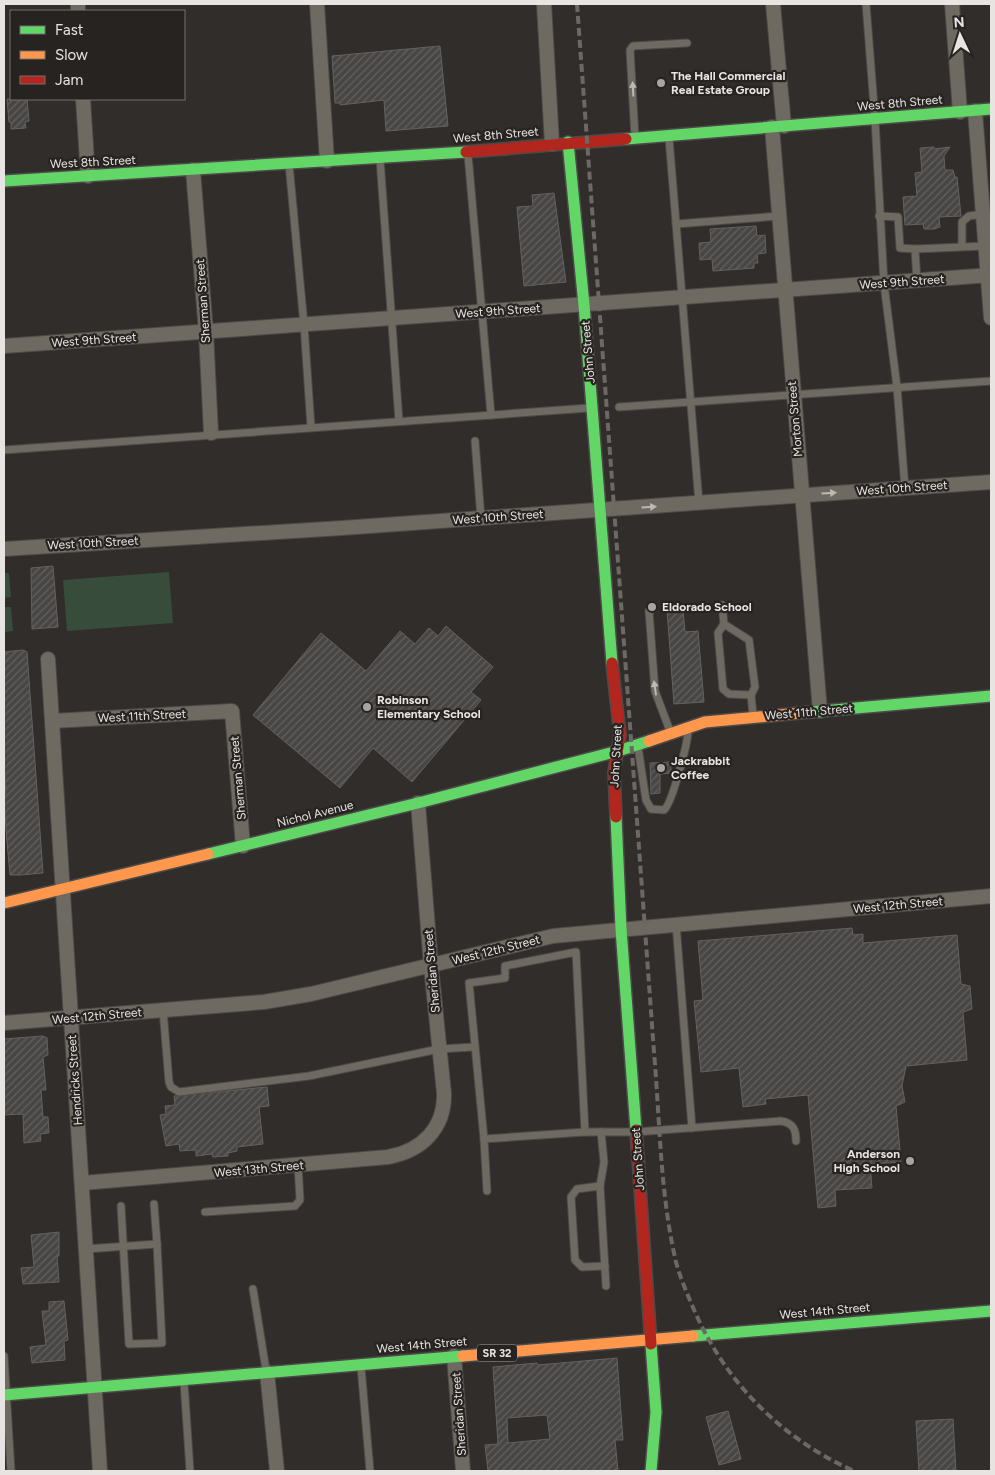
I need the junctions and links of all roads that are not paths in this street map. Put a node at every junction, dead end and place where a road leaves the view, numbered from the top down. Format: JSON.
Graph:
{"nodes":[{"id":1,"x":317,"y":4,"type":"edge"},
{"id":2,"x":544,"y":4,"type":"edge"},
{"id":3,"x":773,"y":4,"type":"edge"},
{"id":4,"x":866,"y":4,"type":"edge"},
{"id":5,"x":952,"y":4,"type":"edge"},
{"id":6,"x":687,"y":43,"type":"dead end"},
{"id":7,"x":83,"y":100,"type":"edge"},
{"id":8,"x":991,"y":109,"type":"edge"},
{"id":9,"x":975,"y":110,"type":"junction"},
{"id":10,"x":960,"y":112,"type":"junction"},
{"id":11,"x":875,"y":118,"type":"junction"},
{"id":12,"x":778,"y":126,"type":"junction"},
{"id":13,"x":669,"y":135,"type":"junction"},
{"id":14,"x":636,"y":138,"type":"junction"},
{"id":15,"x":568,"y":142,"type":"junction"},
{"id":16,"x":552,"y":144,"type":"junction"},
{"id":17,"x":468,"y":152,"type":"junction"},
{"id":18,"x":380,"y":158,"type":"junction"},
{"id":19,"x":328,"y":161,"type":"junction"},
{"id":20,"x":289,"y":164,"type":"junction"},
{"id":21,"x":193,"y":170,"type":"junction"},
{"id":22,"x":88,"y":176,"type":"junction"},
{"id":23,"x":4,"y":181,"type":"edge"},
{"id":24,"x":983,"y":214,"type":"junction"},
{"id":25,"x":778,"y":216,"type":"junction"},
{"id":26,"x":879,"y":216,"type":"junction"},
{"id":27,"x":676,"y":224,"type":"junction"},
{"id":28,"x":962,"y":245,"type":"junction"},
{"id":29,"x":986,"y":246,"type":"junction"},
{"id":30,"x":915,"y":249,"type":"junction"},
{"id":31,"x":990,"y":275,"type":"edge"},
{"id":32,"x":918,"y":281,"type":"junction"},
{"id":33,"x":884,"y":284,"type":"junction"},
{"id":34,"x":784,"y":290,"type":"junction"},
{"id":35,"x":682,"y":298,"type":"junction"},
{"id":36,"x":584,"y":305,"type":"junction"},
{"id":37,"x":483,"y":312,"type":"junction"},
{"id":38,"x":991,"y":318,"type":"edge"},
{"id":39,"x":393,"y":319,"type":"junction"},
{"id":40,"x":304,"y":325,"type":"junction"},
{"id":41,"x":206,"y":332,"type":"junction"},
{"id":42,"x":4,"y":346,"type":"edge"},
{"id":43,"x":991,"y":381,"type":"edge"},
{"id":44,"x":897,"y":388,"type":"junction"},
{"id":45,"x":793,"y":395,"type":"junction"},
{"id":46,"x":691,"y":402,"type":"junction"},
{"id":47,"x":619,"y":407,"type":"dead end"},
{"id":48,"x":592,"y":408,"type":"junction"},
{"id":49,"x":492,"y":415,"type":"junction"},
{"id":50,"x":399,"y":421,"type":"junction"},
{"id":51,"x":311,"y":427,"type":"junction"},
{"id":52,"x":211,"y":433,"type":"junction"},
{"id":53,"x":475,"y":441,"type":"dead end"},
{"id":54,"x":4,"y":450,"type":"edge"},
{"id":55,"x":991,"y":482,"type":"edge"},
{"id":56,"x":905,"y":488,"type":"junction"},
{"id":57,"x":802,"y":495,"type":"junction"},
{"id":58,"x":699,"y":503,"type":"junction"},
{"id":59,"x":600,"y":510,"type":"junction"},
{"id":60,"x":480,"y":518,"type":"junction"},
{"id":61,"x":4,"y":548,"type":"edge"},
{"id":62,"x":722,"y":605,"type":"dead end"},
{"id":63,"x":649,"y":611,"type":"dead end"},
{"id":64,"x":724,"y":624,"type":"junction"},
{"id":65,"x":48,"y":659,"type":"dead end"},
{"id":66,"x":751,"y":695,"type":"junction"},
{"id":67,"x":991,"y":696,"type":"edge"},
{"id":68,"x":232,"y":711,"type":"joint"},
{"id":69,"x":820,"y":711,"type":"junction"},
{"id":70,"x":753,"y":718,"type":"junction"},
{"id":71,"x":52,"y":721,"type":"junction"},
{"id":72,"x":688,"y":728,"type":"junction"},
{"id":73,"x":671,"y":734,"type":"junction"},
{"id":74,"x":635,"y":746,"type":"junction"},
{"id":75,"x":618,"y":751,"type":"junction"},
{"id":76,"x":418,"y":803,"type":"junction"},
{"id":77,"x":244,"y":846,"type":"junction"},
{"id":78,"x":63,"y":888,"type":"junction"},
{"id":79,"x":991,"y":896,"type":"edge"},
{"id":80,"x":4,"y":903,"type":"edge"},
{"id":81,"x":676,"y":924,"type":"junction"},
{"id":82,"x":622,"y":929,"type":"junction"},
{"id":83,"x":431,"y":966,"type":"junction"},
{"id":84,"x":163,"y":1010,"type":"junction"},
{"id":85,"x":71,"y":1018,"type":"junction"},
{"id":86,"x":4,"y":1023,"type":"edge"},
{"id":87,"x":474,"y":1047,"type":"junction"},
{"id":88,"x":439,"y":1049,"type":"junction"},
{"id":89,"x":692,"y":1128,"type":"junction"},
{"id":90,"x":585,"y":1132,"type":"junction"},
{"id":91,"x":601,"y":1132,"type":"junction"},
{"id":92,"x":636,"y":1132,"type":"junction"},
{"id":93,"x":430,"y":1136,"type":"joint"},
{"id":94,"x":484,"y":1139,"type":"junction"},
{"id":95,"x":796,"y":1141,"type":"dead end"},
{"id":96,"x":298,"y":1165,"type":"junction"},
{"id":97,"x":82,"y":1183,"type":"junction"},
{"id":98,"x":600,"y":1186,"type":"junction"},
{"id":99,"x":487,"y":1191,"type":"dead end"},
{"id":100,"x":154,"y":1204,"type":"dead end"},
{"id":101,"x":121,"y":1206,"type":"dead end"},
{"id":102,"x":205,"y":1212,"type":"dead end"},
{"id":103,"x":157,"y":1244,"type":"junction"},
{"id":104,"x":124,"y":1246,"type":"junction"},
{"id":105,"x":86,"y":1249,"type":"junction"},
{"id":106,"x":604,"y":1266,"type":"junction"},
{"id":107,"x":606,"y":1286,"type":"dead end"},
{"id":108,"x":253,"y":1289,"type":"dead end"},
{"id":109,"x":991,"y":1311,"type":"edge"},
{"id":110,"x":650,"y":1340,"type":"junction"},
{"id":111,"x":4,"y":1356,"type":"edge"},
{"id":112,"x":454,"y":1356,"type":"junction"},
{"id":113,"x":361,"y":1364,"type":"junction"},
{"id":114,"x":267,"y":1372,"type":"junction"},
{"id":115,"x":184,"y":1379,"type":"junction"},
{"id":116,"x":94,"y":1387,"type":"junction"},
{"id":117,"x":5,"y":1394,"type":"edge"},
{"id":118,"x":11,"y":1471,"type":"edge"},
{"id":119,"x":100,"y":1471,"type":"edge"},
{"id":120,"x":190,"y":1471,"type":"edge"},
{"id":121,"x":277,"y":1471,"type":"edge"},
{"id":122,"x":370,"y":1471,"type":"edge"},
{"id":123,"x":463,"y":1471,"type":"edge"},
{"id":124,"x":650,"y":1471,"type":"edge"}],
"edges":[{"from":1,"to":19,"type":"street"},
{"from":2,"to":16,"type":"street"},
{"from":3,"to":12,"type":"street","name":"Morton Street"},
{"from":4,"to":11,"type":"lane"},
{"from":5,"to":10,"type":"street"},
{"from":14,"to":6,"type":"lane","one_way":true},
{"from":7,"to":22,"type":"street"},
{"from":8,"to":9,"type":"street","name":"West 8th Street"},
{"from":9,"to":10,"type":"street","name":"West 8th Street"},
{"from":9,"to":24,"type":"street"},
{"from":10,"to":11,"type":"street","name":"West 8th Street"},
{"from":11,"to":12,"type":"street","name":"West 8th Street"},
{"from":11,"to":26,"type":"lane"},
{"from":12,"to":13,"type":"street","name":"West 8th Street"},
{"from":12,"to":25,"type":"street","name":"Morton Street"},
{"from":13,"to":14,"type":"street","name":"West 8th Street"},
{"from":13,"to":27,"type":"lane"},
{"from":14,"to":15,"type":"street","name":"West 8th Street"},
{"from":15,"to":16,"type":"street","name":"West 8th Street"},
{"from":15,"to":36,"type":"street","name":"John Street"},
{"from":16,"to":17,"type":"street","name":"West 8th Street"},
{"from":17,"to":18,"type":"street","name":"West 8th Street"},
{"from":17,"to":37,"type":"lane"},
{"from":18,"to":19,"type":"street","name":"West 8th Street"},
{"from":18,"to":39,"type":"lane"},
{"from":19,"to":20,"type":"street","name":"West 8th Street"},
{"from":20,"to":21,"type":"street","name":"West 8th Street"},
{"from":20,"to":40,"type":"lane"},
{"from":21,"to":22,"type":"street","name":"West 8th Street"},
{"from":21,"to":41,"type":"street","name":"Sherman Street"},
{"from":22,"to":23,"type":"street","name":"West 8th Street"},
{"from":24,"to":28,"type":"lane"},
{"from":24,"to":29,"type":"street"},
{"from":25,"to":27,"type":"lane"},
{"from":25,"to":34,"type":"street","name":"Morton Street"},
{"from":26,"to":30,"type":"lane"},
{"from":26,"to":33,"type":"lane"},
{"from":27,"to":35,"type":"lane"},
{"from":28,"to":29,"type":"lane"},
{"from":28,"to":30,"type":"lane"},
{"from":29,"to":31,"type":"street"},
{"from":30,"to":32,"type":"lane"},
{"from":31,"to":32,"type":"street","name":"West 9th Street"},
{"from":31,"to":38,"type":"street"},
{"from":32,"to":33,"type":"street","name":"West 9th Street"},
{"from":33,"to":34,"type":"street","name":"West 9th Street"},
{"from":33,"to":44,"type":"lane"},
{"from":34,"to":35,"type":"street","name":"West 9th Street"},
{"from":34,"to":45,"type":"street","name":"Morton Street"},
{"from":35,"to":36,"type":"street","name":"West 9th Street"},
{"from":35,"to":46,"type":"lane"},
{"from":36,"to":37,"type":"street","name":"West 9th Street"},
{"from":36,"to":48,"type":"street","name":"John Street"},
{"from":37,"to":39,"type":"street","name":"West 9th Street"},
{"from":37,"to":49,"type":"lane"},
{"from":39,"to":40,"type":"street","name":"West 9th Street"},
{"from":39,"to":50,"type":"lane"},
{"from":40,"to":41,"type":"street","name":"West 9th Street"},
{"from":40,"to":51,"type":"lane"},
{"from":41,"to":42,"type":"street","name":"West 9th Street"},
{"from":41,"to":52,"type":"street","name":"Sherman Street"},
{"from":43,"to":44,"type":"lane"},
{"from":44,"to":45,"type":"lane"},
{"from":44,"to":56,"type":"lane"},
{"from":45,"to":46,"type":"lane"},
{"from":45,"to":57,"type":"street","name":"Morton Street"},
{"from":46,"to":47,"type":"lane"},
{"from":46,"to":58,"type":"lane"},
{"from":48,"to":49,"type":"lane"},
{"from":48,"to":59,"type":"street","name":"John Street"},
{"from":49,"to":50,"type":"lane"},
{"from":50,"to":51,"type":"lane"},
{"from":51,"to":52,"type":"lane"},
{"from":52,"to":54,"type":"lane"},
{"from":53,"to":60,"type":"lane"},
{"from":55,"to":56,"type":"street","name":"West 10th Street"},
{"from":57,"to":56,"type":"street","name":"West 10th Street","one_way":true},
{"from":57,"to":58,"type":"street","name":"West 10th Street"},
{"from":57,"to":69,"type":"street","name":"Morton Street"},
{"from":59,"to":58,"type":"street","name":"West 10th Street","one_way":true},
{"from":59,"to":60,"type":"street","name":"West 10th Street"},
{"from":59,"to":75,"type":"street","name":"John Street"},
{"from":60,"to":61,"type":"street","name":"West 10th Street"},
{"from":62,"to":64,"type":"lane"},
{"from":73,"to":63,"type":"lane","one_way":true},
{"from":64,"to":66,"type":"lane"},
{"from":64,"to":66,"type":"lane"},
{"from":65,"to":71,"type":"street","name":"Hendricks Street"},
{"from":66,"to":70,"type":"lane"},
{"from":67,"to":69,"type":"street","name":"West 11th Street"},
{"from":68,"to":71,"type":"street","name":"West 11th Street"},
{"from":68,"to":77,"type":"street","name":"Sherman Street"},
{"from":69,"to":70,"type":"street","name":"West 11th Street"},
{"from":70,"to":72,"type":"street","name":"West 11th Street"},
{"from":71,"to":78,"type":"street","name":"Hendricks Street"},
{"from":72,"to":73,"type":"street","name":"West 11th Street"},
{"from":72,"to":74,"type":"lane"},
{"from":73,"to":74,"type":"street","name":"West 11th Street"},
{"from":74,"to":75,"type":"street","name":"Nichol Avenue"},
{"from":75,"to":76,"type":"street","name":"Nichol Avenue"},
{"from":75,"to":82,"type":"street","name":"John Street"},
{"from":76,"to":77,"type":"street","name":"Nichol Avenue"},
{"from":76,"to":83,"type":"street","name":"Sheridan Street"},
{"from":77,"to":78,"type":"street","name":"Nichol Avenue"},
{"from":78,"to":80,"type":"street","name":"Nichol Avenue"},
{"from":78,"to":85,"type":"street","name":"Hendricks Street"},
{"from":79,"to":81,"type":"street","name":"West 12th Street"},
{"from":81,"to":82,"type":"street","name":"West 12th Street"},
{"from":81,"to":89,"type":"lane"},
{"from":82,"to":83,"type":"street","name":"West 12th Street"},
{"from":82,"to":92,"type":"street","name":"John Street"},
{"from":83,"to":84,"type":"street","name":"West 12th Street"},
{"from":83,"to":88,"type":"street","name":"Sheridan Street"},
{"from":84,"to":85,"type":"street","name":"West 12th Street"},
{"from":84,"to":88,"type":"lane"},
{"from":85,"to":86,"type":"street","name":"West 12th Street"},
{"from":85,"to":97,"type":"street","name":"Hendricks Street"},
{"from":87,"to":88,"type":"lane"},
{"from":87,"to":90,"type":"lane"},
{"from":87,"to":94,"type":"lane"},
{"from":88,"to":93,"type":"street","name":"Sheridan Street"},
{"from":89,"to":92,"type":"lane"},
{"from":89,"to":95,"type":"lane"},
{"from":90,"to":91,"type":"lane"},
{"from":90,"to":94,"type":"lane"},
{"from":91,"to":92,"type":"lane"},
{"from":91,"to":98,"type":"lane"},
{"from":92,"to":110,"type":"street","name":"John Street"},
{"from":93,"to":96,"type":"street","name":"West 13th Street"},
{"from":94,"to":99,"type":"lane"},
{"from":96,"to":97,"type":"street","name":"West 13th Street"},
{"from":96,"to":102,"type":"lane"},
{"from":97,"to":105,"type":"street","name":"Hendricks Street"},
{"from":98,"to":106,"type":"lane"},
{"from":98,"to":106,"type":"lane"},
{"from":100,"to":103,"type":"lane"},
{"from":101,"to":104,"type":"lane"},
{"from":103,"to":104,"type":"lane"},
{"from":103,"to":104,"type":"lane"},
{"from":104,"to":105,"type":"lane"},
{"from":105,"to":116,"type":"street","name":"Hendricks Street"},
{"from":106,"to":107,"type":"lane"},
{"from":108,"to":114,"type":"lane"},
{"from":109,"to":110,"type":"street","name":"West 14th Street","number":"SR 32"},
{"from":110,"to":112,"type":"street","name":"West 14th Street","number":"SR 32"},
{"from":110,"to":124,"type":"street","name":"John Street"},
{"from":111,"to":117,"type":"lane"},
{"from":112,"to":113,"type":"street","name":"West 14th Street","number":"SR 32"},
{"from":112,"to":123,"type":"street","name":"Sheridan Street"},
{"from":113,"to":114,"type":"street","name":"West 14th Street","number":"SR 32"},
{"from":113,"to":122,"type":"lane"},
{"from":114,"to":115,"type":"street","name":"West 14th Street","number":"SR 32"},
{"from":114,"to":121,"type":"street"},
{"from":115,"to":116,"type":"street","name":"West 14th Street","number":"SR 32"},
{"from":115,"to":120,"type":"lane"},
{"from":116,"to":117,"type":"street","name":"West 14th Street","number":"SR 32"},
{"from":116,"to":119,"type":"street","name":"Hendricks Street"},
{"from":117,"to":118,"type":"lane"}]}
